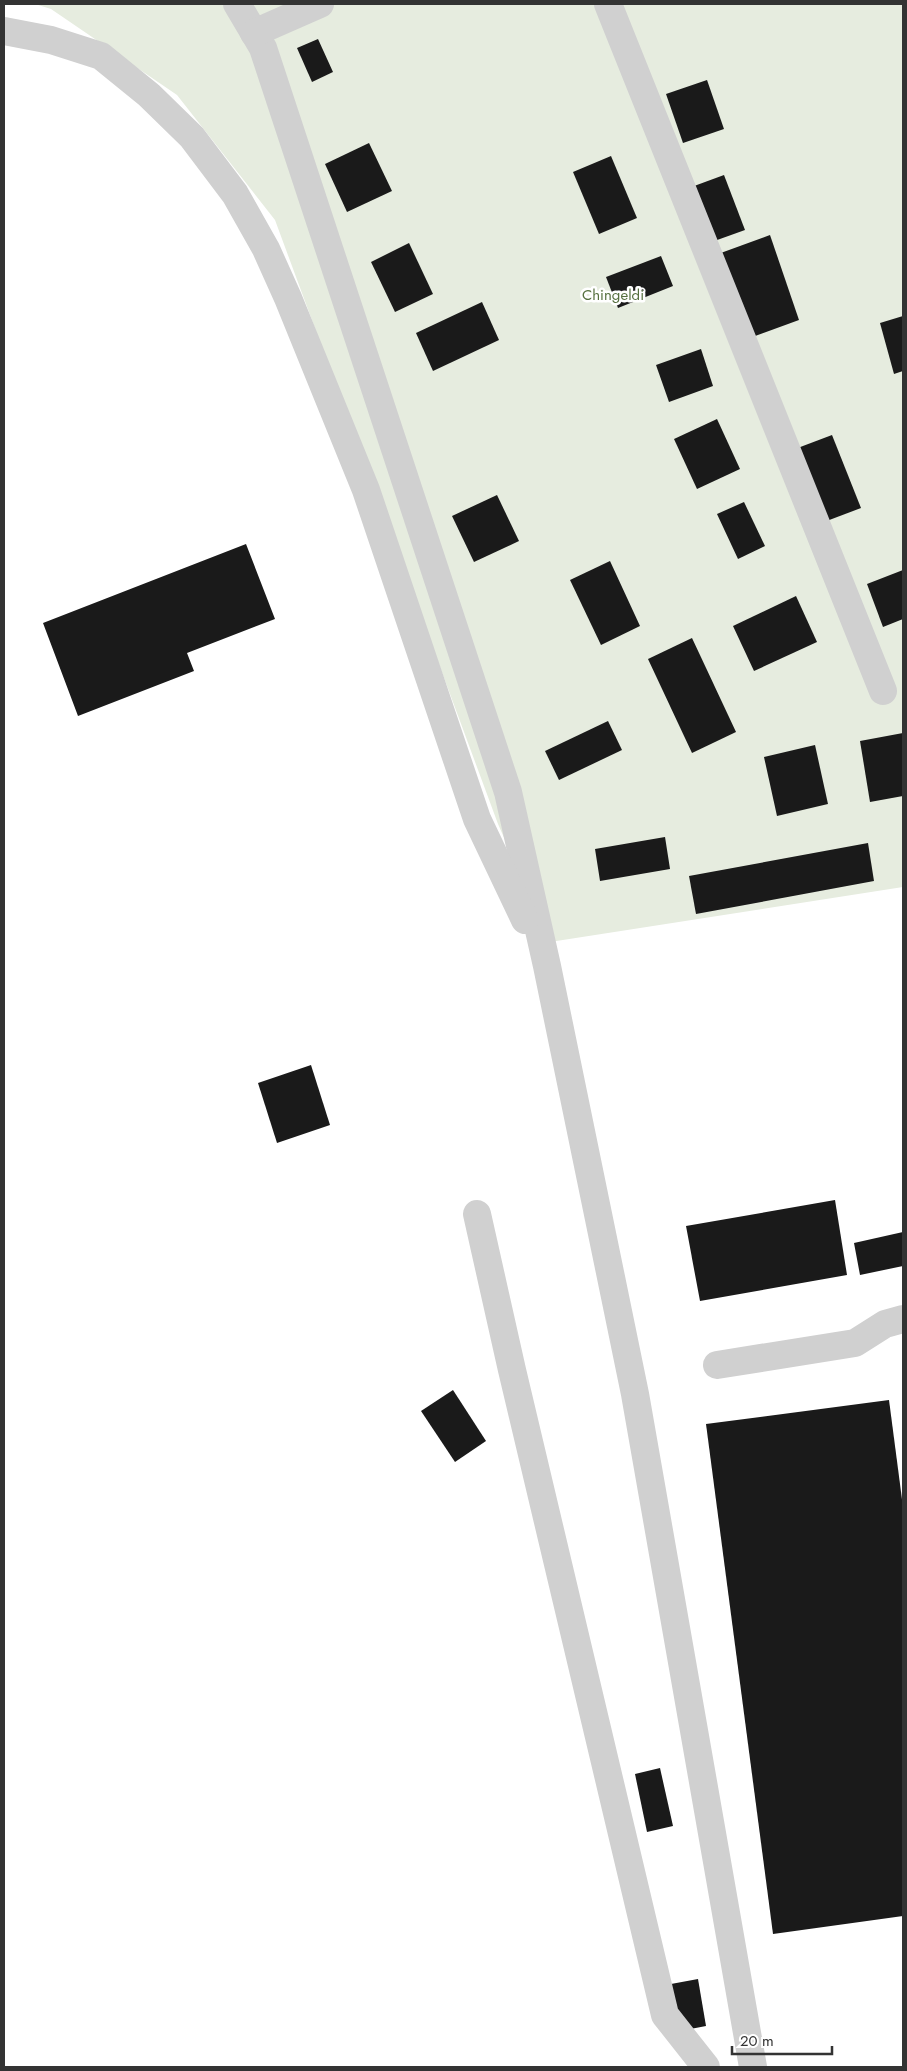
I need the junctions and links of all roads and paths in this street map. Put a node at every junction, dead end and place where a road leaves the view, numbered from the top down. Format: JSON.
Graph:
{"nodes":[{"id":1,"x":237,"y":4,"type":"edge"},
{"id":2,"x":320,"y":4,"type":"edge"},
{"id":3,"x":608,"y":4,"type":"edge"},
{"id":4,"x":4,"y":31,"type":"edge"},
{"id":5,"x":254,"y":33,"type":"junction"},
{"id":6,"x":882,"y":691,"type":"dead end"},
{"id":7,"x":547,"y":966,"type":"junction"},
{"id":8,"x":477,"y":1214,"type":"dead end"},
{"id":9,"x":903,"y":1319,"type":"edge"},
{"id":10,"x":717,"y":1365,"type":"dead end"},
{"id":11,"x":706,"y":2067,"type":"edge"},
{"id":12,"x":753,"y":2067,"type":"edge"}],
"edges":[{"from":1,"to":5,"type":"street"},
{"from":2,"to":5,"type":"street"},
{"from":3,"to":6,"type":"street"},
{"from":4,"to":7,"type":"street"},
{"from":5,"to":7,"type":"street"},
{"from":7,"to":12,"type":"street"},
{"from":8,"to":11,"type":"street"},
{"from":9,"to":10,"type":"street"}]}
